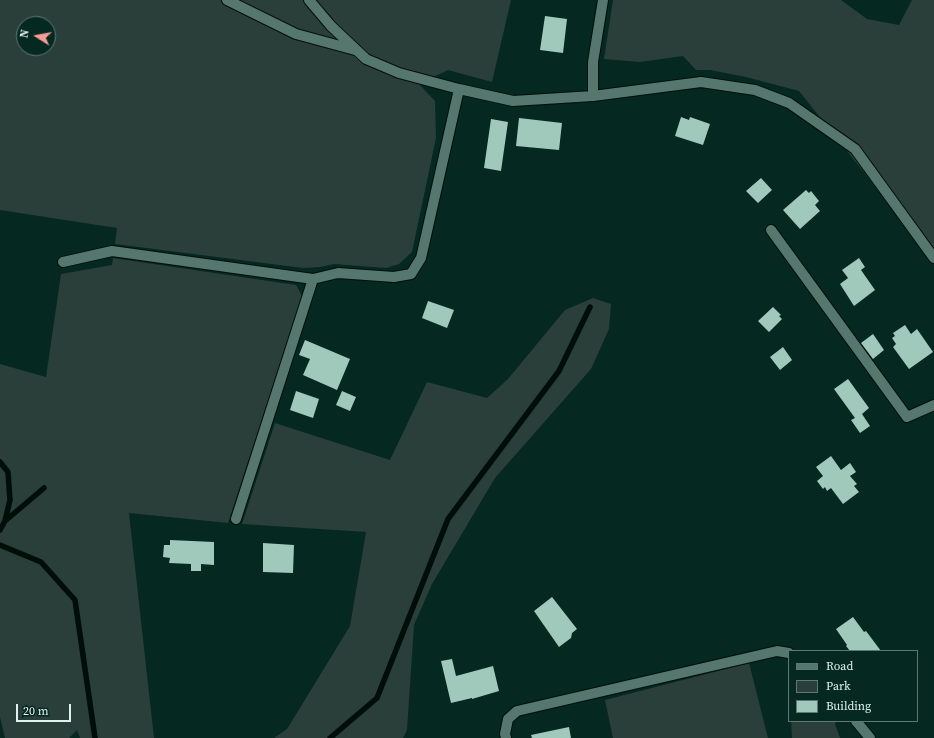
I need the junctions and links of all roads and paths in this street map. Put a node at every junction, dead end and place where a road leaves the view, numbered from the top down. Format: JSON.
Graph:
{"nodes":[{"id":1,"x":227,"y":0,"type":"edge"},
{"id":2,"x":310,"y":0,"type":"edge"},
{"id":3,"x":603,"y":0,"type":"edge"},
{"id":4,"x":357,"y":50,"type":"junction"},
{"id":5,"x":459,"y":89,"type":"junction"},
{"id":6,"x":594,"y":96,"type":"junction"},
{"id":7,"x":771,"y":230,"type":"dead end"},
{"id":8,"x":934,"y":258,"type":"edge"},
{"id":9,"x":63,"y":262,"type":"dead end"},
{"id":10,"x":313,"y":279,"type":"junction"},
{"id":11,"x":934,"y":405,"type":"edge"},
{"id":12,"x":236,"y":519,"type":"dead end"},
{"id":13,"x":788,"y":653,"type":"edge"},
{"id":14,"x":857,"y":722,"type":"edge"},
{"id":15,"x":506,"y":738,"type":"edge"},
{"id":16,"x":870,"y":738,"type":"edge"}],
"edges":[{"from":1,"to":4,"type":"street"},
{"from":2,"to":4,"type":"street"},
{"from":3,"to":6,"type":"street"},
{"from":4,"to":5,"type":"street"},
{"from":5,"to":6,"type":"street"},
{"from":5,"to":10,"type":"street"},
{"from":6,"to":8,"type":"street"},
{"from":7,"to":11,"type":"street"},
{"from":9,"to":10,"type":"street"},
{"from":10,"to":12,"type":"street"},
{"from":13,"to":15,"type":"street"},
{"from":14,"to":16,"type":"street"}]}
